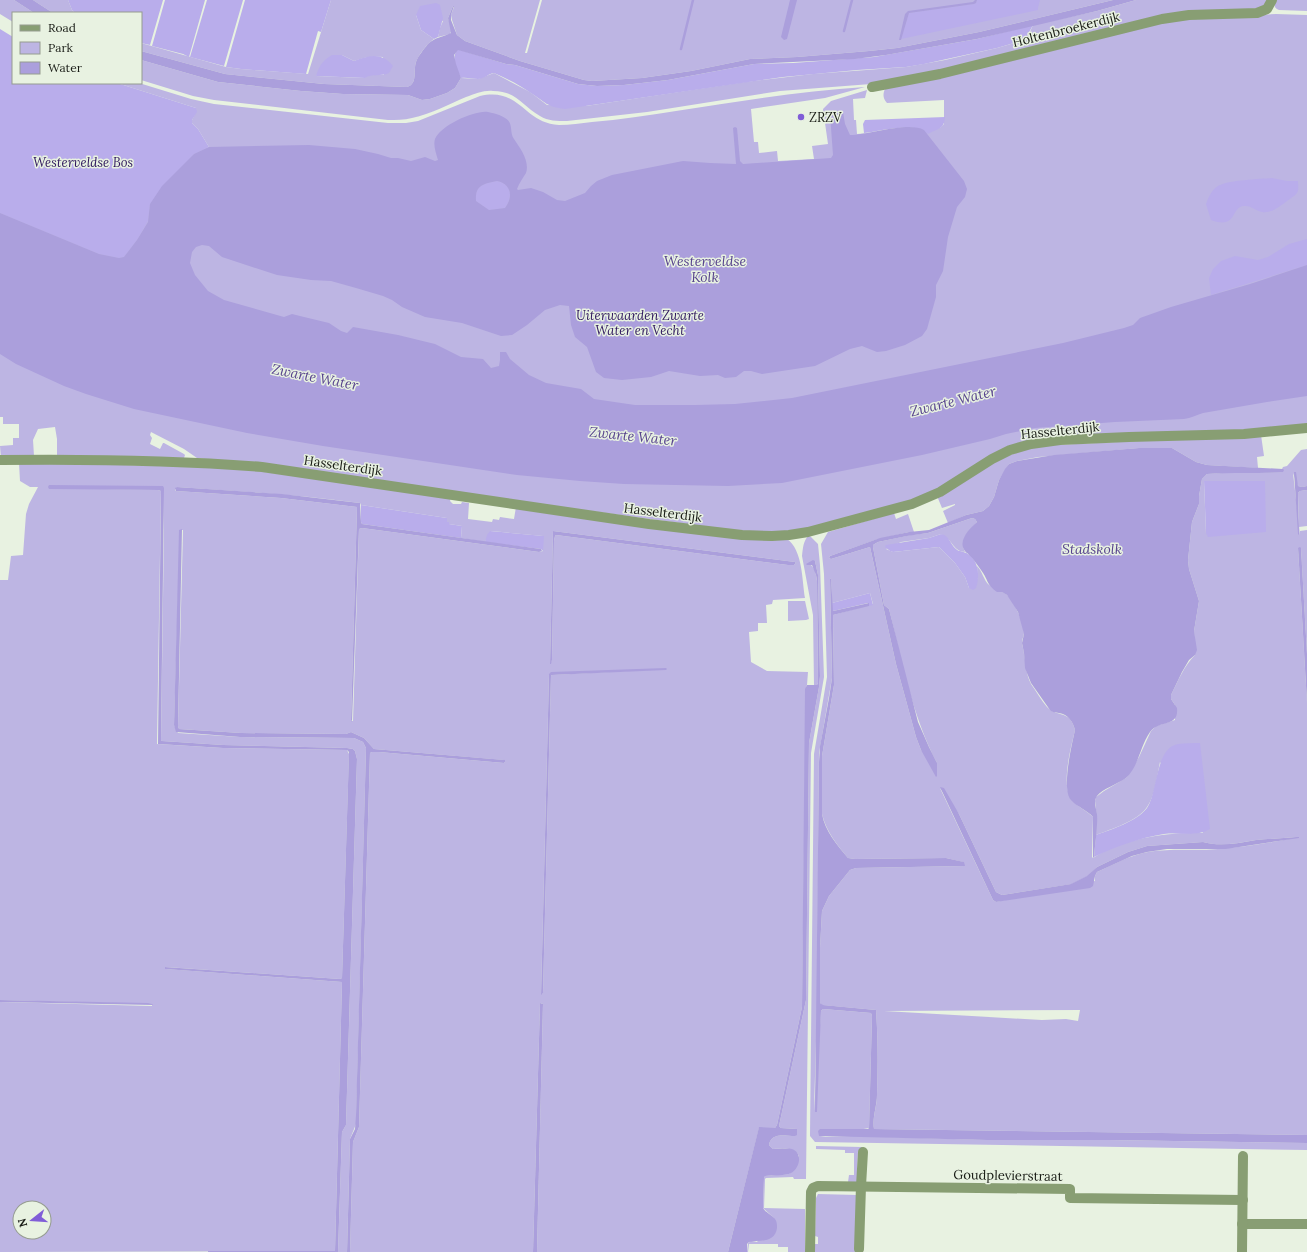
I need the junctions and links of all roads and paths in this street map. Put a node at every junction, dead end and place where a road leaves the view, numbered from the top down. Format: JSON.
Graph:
{"nodes":[{"id":1,"x":1269,"y":4,"type":"edge"},
{"id":2,"x":872,"y":87,"type":"dead end"},
{"id":3,"x":1307,"y":428,"type":"edge"},
{"id":4,"x":0,"y":460,"type":"edge"},
{"id":5,"x":863,"y":1152,"type":"dead end"},
{"id":6,"x":1243,"y":1156,"type":"dead end"},
{"id":7,"x":861,"y":1186,"type":"junction"},
{"id":8,"x":1242,"y":1200,"type":"junction"},
{"id":9,"x":1242,"y":1224,"type":"junction"},
{"id":10,"x":1307,"y":1224,"type":"edge"},
{"id":11,"x":860,"y":1249,"type":"dead end"},
{"id":12,"x":810,"y":1252,"type":"edge"},
{"id":13,"x":1242,"y":1252,"type":"edge"}],
"edges":[{"from":1,"to":2,"type":"street","name":"Holtenbroekerdijk"},
{"from":3,"to":4,"type":"street","name":"Hasselterdijk"},
{"from":5,"to":7,"type":"street"},
{"from":6,"to":8,"type":"street"},
{"from":7,"to":8,"type":"street","name":"Goudplevierstraat"},
{"from":7,"to":11,"type":"street"},
{"from":7,"to":12,"type":"street","name":"Goudplevierstraat"},
{"from":8,"to":9,"type":"street"},
{"from":9,"to":10,"type":"street"},
{"from":9,"to":13,"type":"street"}]}
